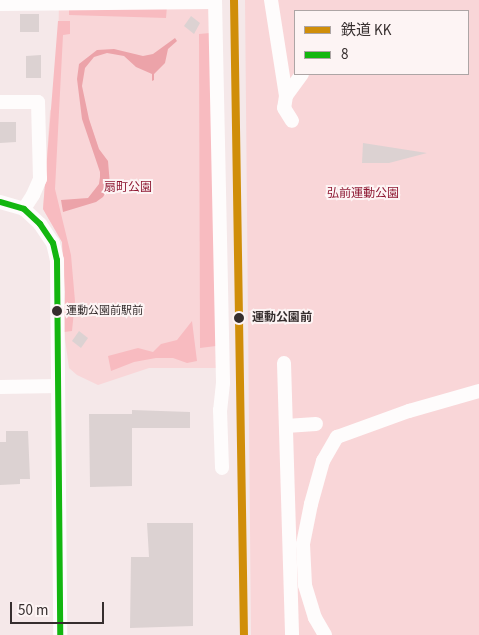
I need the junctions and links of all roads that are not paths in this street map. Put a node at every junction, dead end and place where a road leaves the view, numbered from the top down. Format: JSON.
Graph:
{"nodes":[{"id":1,"x":271,"y":0,"type":"edge"},
{"id":2,"x":215,"y":1,"type":"edge"},
{"id":3,"x":0,"y":4,"type":"edge"},
{"id":4,"x":301,"y":75,"type":"edge"},
{"id":5,"x":286,"y":96,"type":"junction"},
{"id":6,"x":0,"y":102,"type":"edge"},
{"id":7,"x":292,"y":121,"type":"dead end"},
{"id":8,"x":0,"y":202,"type":"edge"},
{"id":9,"x":24,"y":209,"type":"junction"},
{"id":10,"x":284,"y":363,"type":"dead end"},
{"id":11,"x":58,"y":386,"type":"junction"},
{"id":12,"x":0,"y":387,"type":"edge"},
{"id":13,"x":479,"y":391,"type":"edge"},
{"id":14,"x":316,"y":424,"type":"dead end"},
{"id":15,"x":286,"y":426,"type":"junction"},
{"id":16,"x":222,"y":468,"type":"dead end"},
{"id":17,"x":60,"y":635,"type":"edge"},
{"id":18,"x":292,"y":635,"type":"edge"},
{"id":19,"x":325,"y":635,"type":"edge"}],
"edges":[{"from":1,"to":5,"type":"street"},
{"from":2,"to":3,"type":"street"},
{"from":2,"to":16,"type":"street"},
{"from":4,"to":5,"type":"street"},
{"from":5,"to":7,"type":"street"},
{"from":6,"to":9,"type":"street"},
{"from":8,"to":9,"type":"street"},
{"from":9,"to":11,"type":"street"},
{"from":10,"to":15,"type":"street"},
{"from":11,"to":12,"type":"street"},
{"from":11,"to":17,"type":"street"},
{"from":13,"to":19,"type":"street"},
{"from":14,"to":15,"type":"street"},
{"from":15,"to":18,"type":"street"}]}
